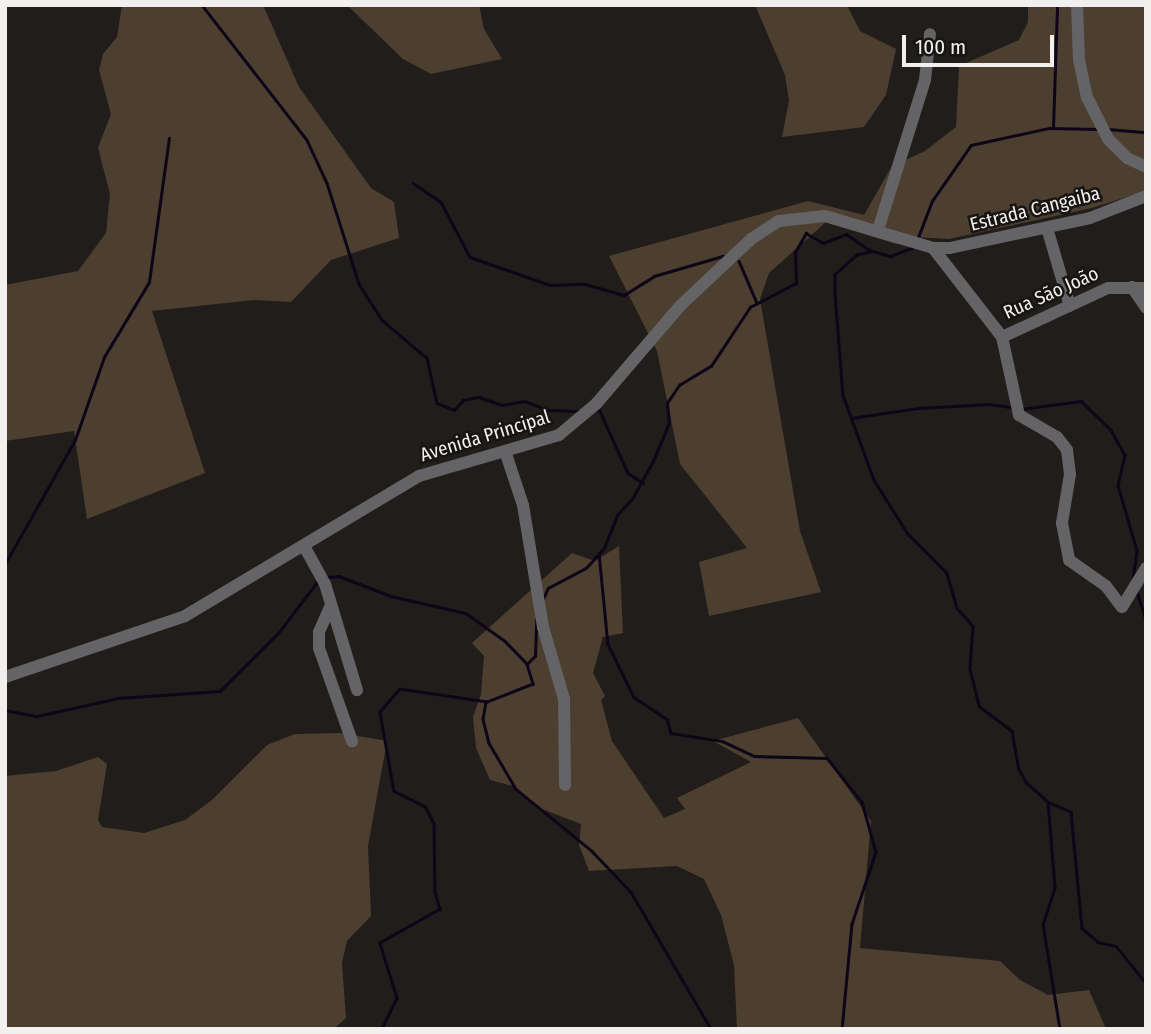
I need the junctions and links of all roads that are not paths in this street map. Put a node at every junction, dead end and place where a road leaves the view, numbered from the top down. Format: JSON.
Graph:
{"nodes":[{"id":1,"x":1077,"y":5,"type":"edge"},
{"id":2,"x":930,"y":34,"type":"dead end"},
{"id":3,"x":1146,"y":167,"type":"edge"},
{"id":4,"x":1146,"y":196,"type":"edge"},
{"id":5,"x":1047,"y":228,"type":"junction"},
{"id":6,"x":878,"y":230,"type":"junction"},
{"id":7,"x":933,"y":248,"type":"junction"},
{"id":8,"x":1139,"y":287,"type":"edge"},
{"id":9,"x":1070,"y":306,"type":"junction"},
{"id":10,"x":1146,"y":308,"type":"edge"},
{"id":11,"x":1002,"y":337,"type":"junction"},
{"id":12,"x":505,"y":452,"type":"junction"},
{"id":13,"x":304,"y":546,"type":"junction"},
{"id":14,"x":1146,"y":568,"type":"edge"},
{"id":15,"x":331,"y":605,"type":"junction"},
{"id":16,"x":5,"y":677,"type":"edge"},
{"id":17,"x":357,"y":690,"type":"dead end"},
{"id":18,"x":352,"y":741,"type":"dead end"},
{"id":19,"x":565,"y":785,"type":"dead end"}],
"edges":[{"from":1,"to":3,"type":"street"},
{"from":2,"to":6,"type":"street"},
{"from":4,"to":5,"type":"street","name":"Estrada Cangaiba"},
{"from":5,"to":7,"type":"street","name":"Estrada Cangaiba"},
{"from":5,"to":9,"type":"street"},
{"from":6,"to":7,"type":"street","name":"Avenida Principal"},
{"from":6,"to":12,"type":"street","name":"Avenida Principal"},
{"from":7,"to":11,"type":"street","name":"Rua São João"},
{"from":8,"to":9,"type":"street","name":"Rua São João"},
{"from":8,"to":10,"type":"street"},
{"from":9,"to":11,"type":"street","name":"Rua São João"},
{"from":11,"to":14,"type":"street"},
{"from":12,"to":13,"type":"street","name":"Avenida Principal"},
{"from":12,"to":19,"type":"street"},
{"from":13,"to":15,"type":"street"},
{"from":13,"to":16,"type":"street","name":"Avenida Principal"},
{"from":15,"to":17,"type":"street"},
{"from":15,"to":18,"type":"street"}]}
